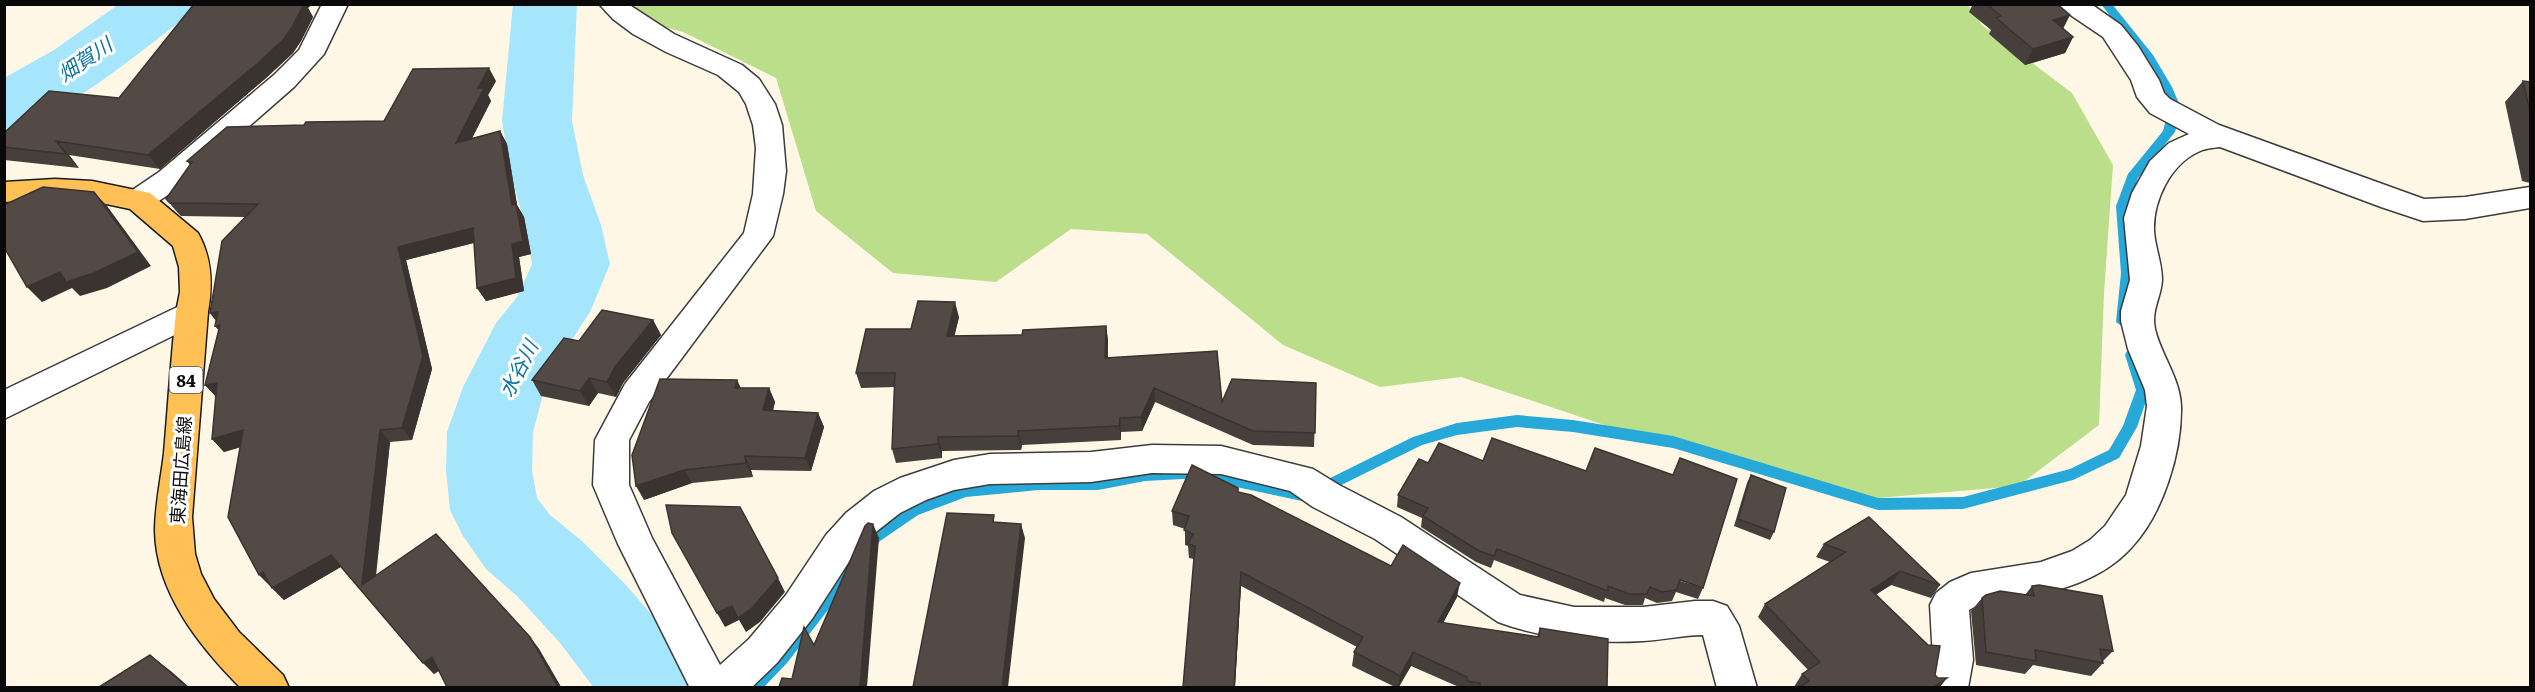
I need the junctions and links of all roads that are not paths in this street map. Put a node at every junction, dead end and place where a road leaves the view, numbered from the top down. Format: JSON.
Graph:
{"nodes":[{"id":1,"x":335,"y":4,"type":"edge"},
{"id":2,"x":612,"y":4,"type":"edge"},
{"id":3,"x":2072,"y":4,"type":"edge"},
{"id":4,"x":2220,"y":137,"type":"junction"},
{"id":5,"x":4,"y":192,"type":"edge"},
{"id":6,"x":2530,"y":198,"type":"edge"},
{"id":7,"x":139,"y":200,"type":"junction"},
{"id":8,"x":192,"y":312,"type":"junction"},
{"id":9,"x":4,"y":406,"type":"edge"},
{"id":10,"x":269,"y":687,"type":"edge"},
{"id":11,"x":711,"y":687,"type":"edge"},
{"id":12,"x":722,"y":687,"type":"edge"},
{"id":13,"x":1737,"y":687,"type":"edge"},
{"id":14,"x":1948,"y":687,"type":"edge"}],
"edges":[{"from":1,"to":7,"type":"street"},
{"from":2,"to":11,"type":"street"},
{"from":3,"to":4,"type":"street"},
{"from":4,"to":6,"type":"street"},
{"from":4,"to":14,"type":"street"},
{"from":5,"to":7,"type":"main road","name":"東海田広島線","number":"84"},
{"from":7,"to":8,"type":"main road","name":"東海田広島線","number":"84"},
{"from":8,"to":9,"type":"street"},
{"from":8,"to":10,"type":"main road","name":"東海田広島線","number":"84"},
{"from":12,"to":13,"type":"street"}]}
